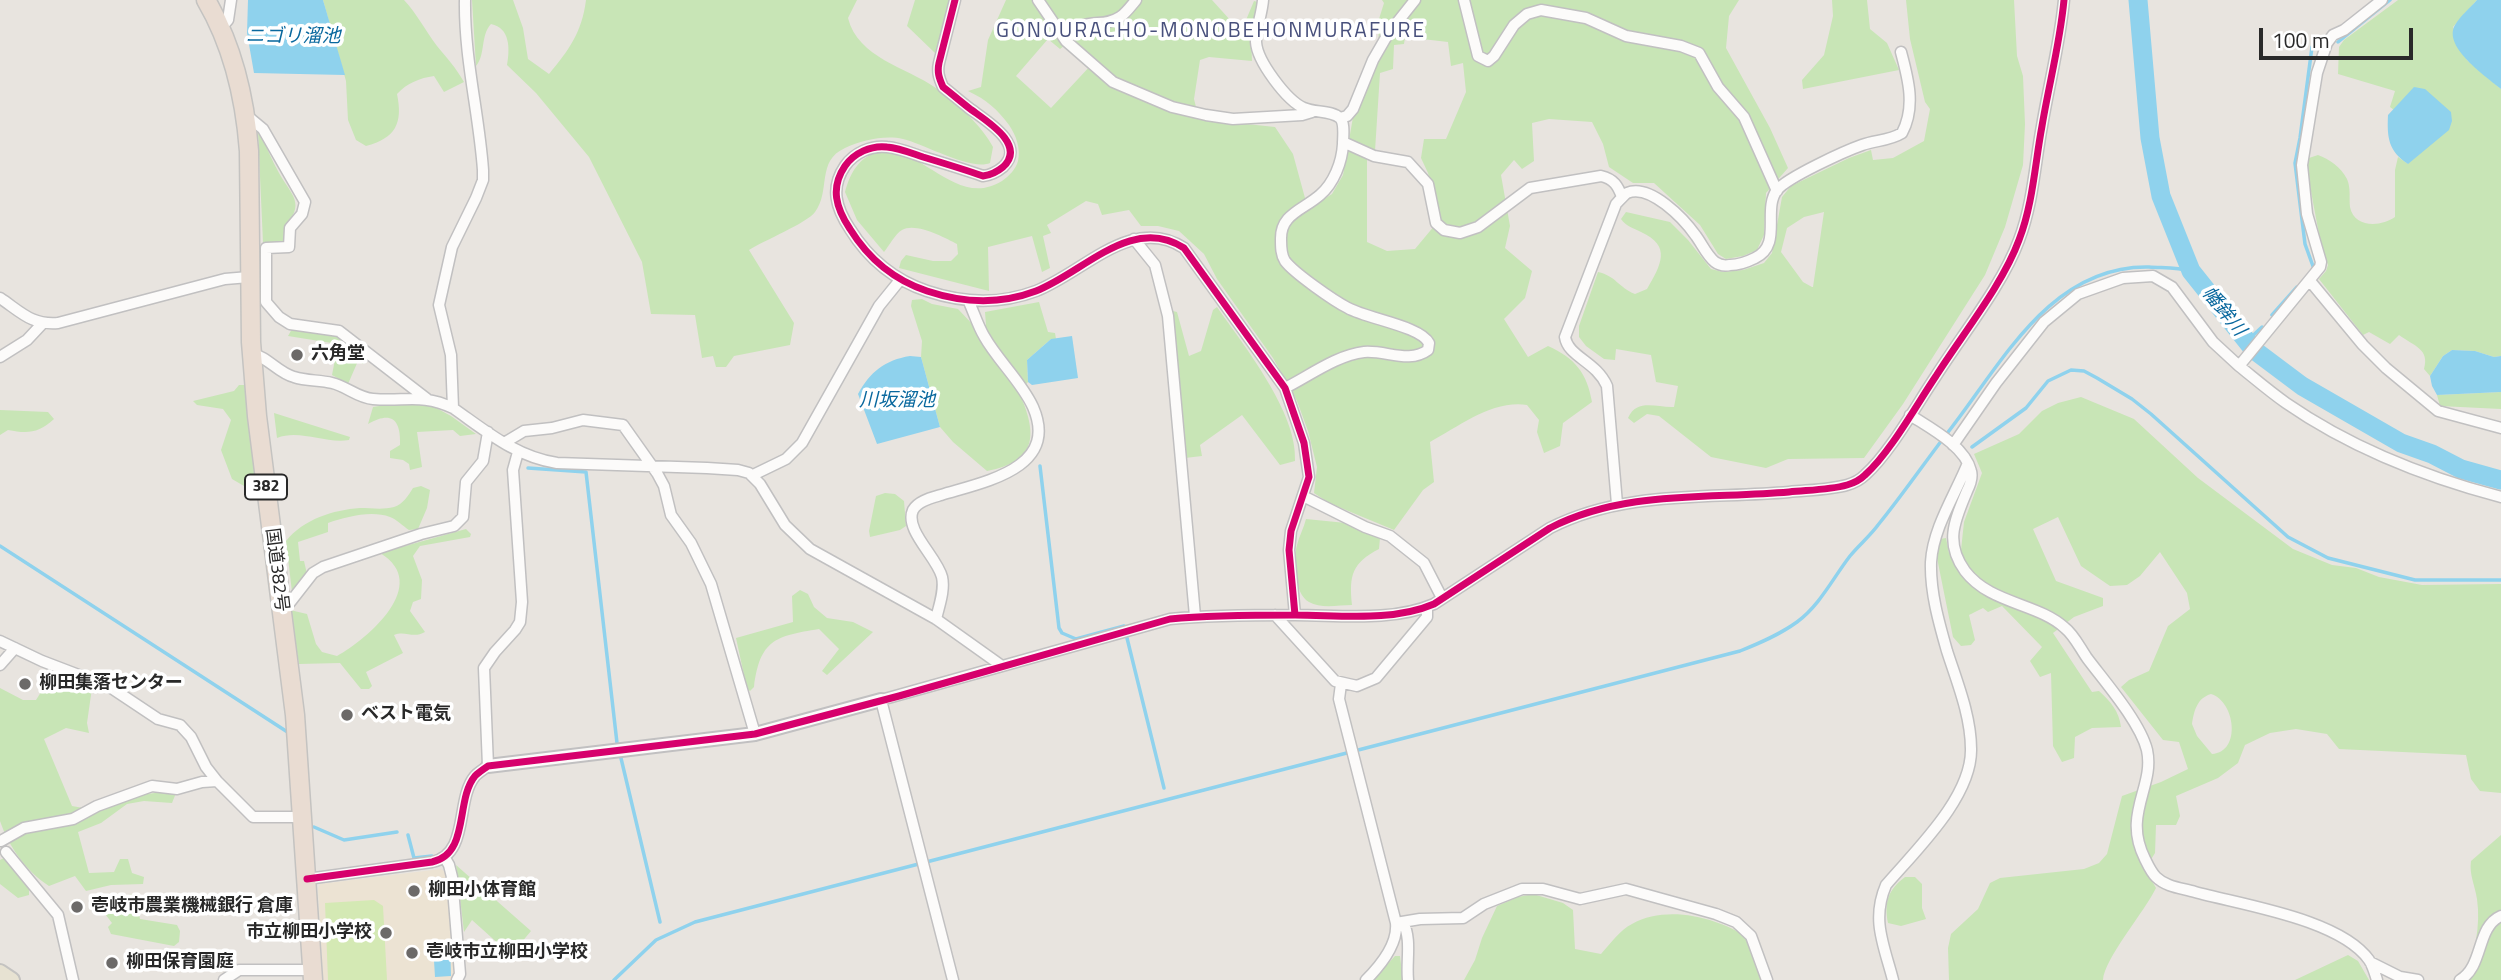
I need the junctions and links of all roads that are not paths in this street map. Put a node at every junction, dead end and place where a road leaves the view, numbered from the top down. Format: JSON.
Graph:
{"nodes":[{"id":1,"x":206,"y":0,"type":"edge"},
{"id":2,"x":231,"y":0,"type":"edge"},
{"id":3,"x":466,"y":0,"type":"edge"},
{"id":4,"x":955,"y":0,"type":"edge"},
{"id":5,"x":1038,"y":0,"type":"edge"},
{"id":6,"x":1136,"y":0,"type":"edge"},
{"id":7,"x":1263,"y":0,"type":"edge"},
{"id":8,"x":1415,"y":0,"type":"edge"},
{"id":9,"x":1464,"y":0,"type":"edge"},
{"id":10,"x":2064,"y":0,"type":"edge"},
{"id":11,"x":2382,"y":0,"type":"edge"},
{"id":12,"x":221,"y":28,"type":"junction"},
{"id":13,"x":1066,"y":41,"type":"junction"},
{"id":14,"x":1900,"y":52,"type":"dead end"},
{"id":15,"x":1313,"y":111,"type":"junction"},
{"id":16,"x":1340,"y":118,"type":"junction"},
{"id":17,"x":247,"y":120,"type":"junction"},
{"id":18,"x":1343,"y":142,"type":"junction"},
{"id":19,"x":1777,"y":191,"type":"junction"},
{"id":20,"x":1622,"y":197,"type":"junction"},
{"id":21,"x":1134,"y":239,"type":"junction"},
{"id":22,"x":249,"y":277,"type":"junction"},
{"id":23,"x":900,"y":280,"type":"junction"},
{"id":24,"x":2310,"y":281,"type":"junction"},
{"id":25,"x":0,"y":298,"type":"edge"},
{"id":26,"x":969,"y":302,"type":"junction"},
{"id":27,"x":42,"y":324,"type":"junction"},
{"id":28,"x":252,"y":354,"type":"junction"},
{"id":29,"x":0,"y":357,"type":"edge"},
{"id":30,"x":2240,"y":365,"type":"junction"},
{"id":31,"x":1285,"y":388,"type":"junction"},
{"id":32,"x":427,"y":399,"type":"junction"},
{"id":33,"x":453,"y":408,"type":"junction"},
{"id":34,"x":1910,"y":415,"type":"junction"},
{"id":35,"x":2501,"y":428,"type":"edge"},
{"id":36,"x":488,"y":432,"type":"junction"},
{"id":37,"x":504,"y":443,"type":"junction"},
{"id":38,"x":1951,"y":443,"type":"junction"},
{"id":39,"x":517,"y":452,"type":"junction"},
{"id":40,"x":1968,"y":463,"type":"junction"},
{"id":41,"x":653,"y":466,"type":"junction"},
{"id":42,"x":753,"y":475,"type":"junction"},
{"id":43,"x":1303,"y":496,"type":"junction"},
{"id":44,"x":2501,"y":496,"type":"edge"},
{"id":45,"x":1617,"y":504,"type":"junction"},
{"id":46,"x":1443,"y":598,"type":"junction"},
{"id":47,"x":281,"y":606,"type":"junction"},
{"id":48,"x":1427,"y":607,"type":"junction"},
{"id":49,"x":1275,"y":615,"type":"junction"},
{"id":50,"x":1295,"y":615,"type":"junction"},
{"id":51,"x":1195,"y":616,"type":"junction"},
{"id":52,"x":936,"y":619,"type":"junction"},
{"id":53,"x":0,"y":641,"type":"edge"},
{"id":54,"x":15,"y":648,"type":"junction"},
{"id":55,"x":0,"y":665,"type":"edge"},
{"id":56,"x":1002,"y":666,"type":"junction"},
{"id":57,"x":1341,"y":684,"type":"junction"},
{"id":58,"x":881,"y":700,"type":"junction"},
{"id":59,"x":755,"y":734,"type":"junction"},
{"id":60,"x":488,"y":766,"type":"junction"},
{"id":61,"x":217,"y":781,"type":"junction"},
{"id":62,"x":303,"y":817,"type":"junction"},
{"id":63,"x":0,"y":840,"type":"edge"},
{"id":64,"x":3,"y":854,"type":"edge"},
{"id":65,"x":445,"y":858,"type":"junction"},
{"id":66,"x":307,"y":879,"type":"junction"},
{"id":67,"x":2501,"y":916,"type":"edge"},
{"id":68,"x":1399,"y":923,"type":"junction"},
{"id":69,"x":2370,"y":962,"type":"junction"},
{"id":70,"x":0,"y":972,"type":"edge"},
{"id":71,"x":312,"y":975,"type":"edge"},
{"id":72,"x":12,"y":980,"type":"edge"},
{"id":73,"x":73,"y":980,"type":"edge"},
{"id":74,"x":224,"y":980,"type":"edge"},
{"id":75,"x":457,"y":980,"type":"edge"},
{"id":76,"x":953,"y":980,"type":"edge"},
{"id":77,"x":1366,"y":980,"type":"edge"},
{"id":78,"x":1408,"y":980,"type":"edge"},
{"id":79,"x":1768,"y":980,"type":"edge"},
{"id":80,"x":1893,"y":980,"type":"edge"},
{"id":81,"x":2376,"y":980,"type":"edge"},
{"id":82,"x":2418,"y":980,"type":"edge"},
{"id":83,"x":2460,"y":980,"type":"edge"}],
"edges":[{"from":1,"to":12,"type":"highway","name":"国道382号","number":"382"},
{"from":2,"to":12,"type":"street"},
{"from":3,"to":33,"type":"street"},
{"from":4,"to":23,"type":"street"},
{"from":5,"to":13,"type":"street"},
{"from":6,"to":13,"type":"street"},
{"from":7,"to":15,"type":"street"},
{"from":8,"to":16,"type":"street"},
{"from":9,"to":19,"type":"street"},
{"from":10,"to":34,"type":"street"},
{"from":11,"to":24,"type":"street"},
{"from":12,"to":17,"type":"highway","name":"国道382号","number":"382"},
{"from":13,"to":15,"type":"street"},
{"from":14,"to":19,"type":"street"},
{"from":15,"to":16,"type":"street"},
{"from":16,"to":18,"type":"street"},
{"from":17,"to":22,"type":"highway","name":"国道382号","number":"382"},
{"from":17,"to":32,"type":"street"},
{"from":18,"to":20,"type":"street"},
{"from":18,"to":31,"type":"street"},
{"from":19,"to":20,"type":"street"},
{"from":20,"to":45,"type":"street"},
{"from":21,"to":26,"type":"street"},
{"from":21,"to":31,"type":"street"},
{"from":21,"to":51,"type":"street"},
{"from":22,"to":27,"type":"street"},
{"from":22,"to":28,"type":"highway","name":"国道382号","number":"382"},
{"from":23,"to":26,"type":"street"},
{"from":23,"to":42,"type":"street"},
{"from":24,"to":30,"type":"street"},
{"from":24,"to":35,"type":"street"},
{"from":25,"to":27,"type":"street"},
{"from":26,"to":52,"type":"street"},
{"from":27,"to":29,"type":"street"},
{"from":28,"to":32,"type":"street"},
{"from":28,"to":47,"type":"highway","name":"国道382号","number":"382"},
{"from":30,"to":38,"type":"street"},
{"from":30,"to":44,"type":"street"},
{"from":31,"to":43,"type":"street"},
{"from":32,"to":33,"type":"street"},
{"from":33,"to":36,"type":"street"},
{"from":34,"to":38,"type":"street"},
{"from":34,"to":45,"type":"street"},
{"from":36,"to":37,"type":"street"},
{"from":36,"to":47,"type":"street"},
{"from":37,"to":39,"type":"street"},
{"from":37,"to":41,"type":"street"},
{"from":38,"to":40,"type":"street"},
{"from":39,"to":41,"type":"street"},
{"from":39,"to":60,"type":"street"},
{"from":40,"to":69,"type":"street"},
{"from":40,"to":80,"type":"street"},
{"from":41,"to":42,"type":"street"},
{"from":41,"to":59,"type":"street"},
{"from":42,"to":52,"type":"street"},
{"from":43,"to":46,"type":"street"},
{"from":43,"to":50,"type":"street"},
{"from":45,"to":46,"type":"street"},
{"from":46,"to":48,"type":"street"},
{"from":47,"to":62,"type":"highway","name":"国道382号","number":"382"},
{"from":48,"to":50,"type":"street"},
{"from":48,"to":57,"type":"street"},
{"from":49,"to":50,"type":"street"},
{"from":49,"to":51,"type":"street"},
{"from":49,"to":57,"type":"street"},
{"from":51,"to":56,"type":"street"},
{"from":52,"to":56,"type":"street"},
{"from":53,"to":54,"type":"street"},
{"from":54,"to":55,"type":"street"},
{"from":54,"to":61,"type":"street"},
{"from":56,"to":58,"type":"street"},
{"from":57,"to":68,"type":"street"},
{"from":58,"to":59,"type":"street"},
{"from":58,"to":76,"type":"street"},
{"from":59,"to":60,"type":"street"},
{"from":60,"to":65,"type":"street"},
{"from":61,"to":62,"type":"street"},
{"from":61,"to":63,"type":"street"},
{"from":62,"to":66,"type":"highway","name":"国道382号","number":"382"},
{"from":63,"to":64,"type":"street"},
{"from":64,"to":73,"type":"street"},
{"from":65,"to":66,"type":"street"},
{"from":65,"to":75,"type":"street"},
{"from":66,"to":71,"type":"highway","name":"国道382号","number":"382"},
{"from":67,"to":83,"type":"street"},
{"from":68,"to":77,"type":"street"},
{"from":68,"to":78,"type":"street"},
{"from":68,"to":79,"type":"street"},
{"from":69,"to":81,"type":"street"},
{"from":69,"to":82,"type":"street"},
{"from":70,"to":72,"type":"main road"},
{"from":71,"to":74,"type":"street"}]}
